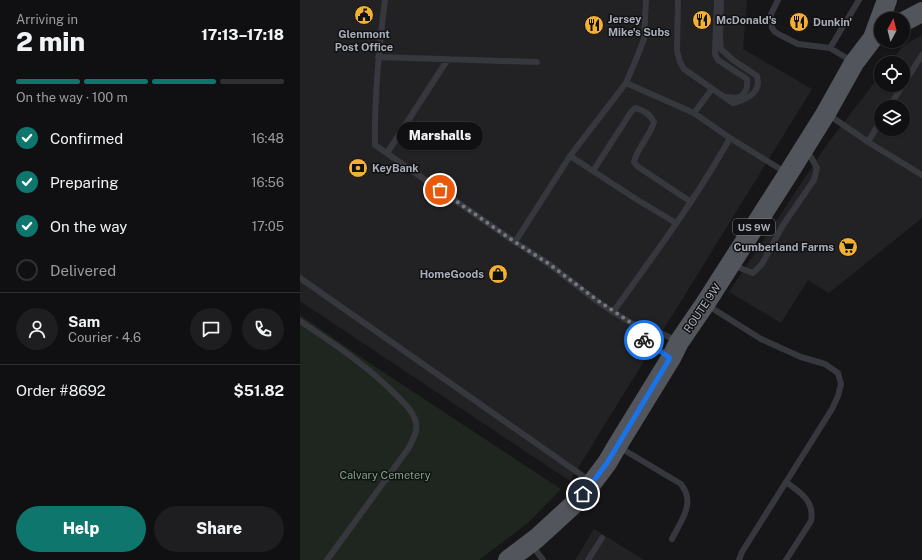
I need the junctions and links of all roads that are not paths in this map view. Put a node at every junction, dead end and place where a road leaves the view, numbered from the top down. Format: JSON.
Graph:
{"nodes":[{"id":1,"x":385,"y":0,"type":"edge"},
{"id":2,"x":646,"y":0,"type":"edge"},
{"id":3,"x":678,"y":0,"type":"edge"},
{"id":4,"x":717,"y":0,"type":"edge"},
{"id":5,"x":721,"y":0,"type":"edge"},
{"id":6,"x":778,"y":0,"type":"edge"},
{"id":7,"x":859,"y":0,"type":"edge"},
{"id":8,"x":887,"y":0,"type":"edge"},
{"id":9,"x":884,"y":12,"type":"edge"},
{"id":10,"x":922,"y":12,"type":"edge"},
{"id":11,"x":910,"y":18,"type":"edge"},
{"id":12,"x":874,"y":39,"type":"edge"},
{"id":13,"x":830,"y":48,"type":"junction"},
{"id":14,"x":922,"y":55,"type":"edge"},
{"id":15,"x":378,"y":57,"type":"junction"},
{"id":16,"x":448,"y":60,"type":"junction"},
{"id":17,"x":537,"y":62,"type":"dead end"},
{"id":18,"x":854,"y":62,"type":"junction"},
{"id":19,"x":626,"y":83,"type":"junction"},
{"id":20,"x":712,"y":89,"type":"junction"},
{"id":21,"x":723,"y":96,"type":"junction"},
{"id":22,"x":893,"y":100,"type":"edge"},
{"id":23,"x":694,"y":113,"type":"junction"},
{"id":24,"x":826,"y":113,"type":"junction"},
{"id":25,"x":874,"y":132,"type":"edge"},
{"id":26,"x":730,"y":138,"type":"junction"},
{"id":27,"x":868,"y":142,"type":"junction"},
{"id":28,"x":803,"y":150,"type":"junction"},
{"id":29,"x":387,"y":153,"type":"junction"},
{"id":30,"x":570,"y":156,"type":"junction"},
{"id":31,"x":593,"y":171,"type":"junction"},
{"id":32,"x":788,"y":174,"type":"junction"},
{"id":33,"x":922,"y":175,"type":"edge"},
{"id":34,"x":691,"y":202,"type":"junction"},
{"id":35,"x":676,"y":223,"type":"junction"},
{"id":36,"x":515,"y":242,"type":"junction"},
{"id":37,"x":731,"y":264,"type":"junction"},
{"id":38,"x":300,"y":278,"type":"edge"},
{"id":39,"x":705,"y":304,"type":"junction"},
{"id":40,"x":613,"y":312,"type":"junction"},
{"id":41,"x":300,"y":321,"type":"edge"},
{"id":42,"x":633,"y":324,"type":"junction"},
{"id":43,"x":675,"y":350,"type":"junction"},
{"id":44,"x":617,"y":446,"type":"junction"},
{"id":45,"x":786,"y":482,"type":"junction"},
{"id":46,"x":592,"y":483,"type":"junction"},
{"id":47,"x":602,"y":538,"type":"dead end"},
{"id":48,"x":672,"y":539,"type":"dead end"},
{"id":49,"x":530,"y":543,"type":"junction"},
{"id":50,"x":327,"y":560,"type":"edge"},
{"id":51,"x":508,"y":560,"type":"edge"},
{"id":52,"x":543,"y":560,"type":"edge"},
{"id":53,"x":588,"y":560,"type":"edge"},
{"id":54,"x":738,"y":560,"type":"edge"},
{"id":55,"x":786,"y":560,"type":"edge"}],
"edges":[{"from":1,"to":15,"type":"lane"},
{"from":2,"to":19,"type":"lane"},
{"from":3,"to":20,"type":"lane"},
{"from":4,"to":21,"type":"lane"},
{"from":5,"to":21,"type":"lane"},
{"from":6,"to":13,"type":"lane"},
{"from":7,"to":13,"type":"lane"},
{"from":8,"to":9,"type":"main road","name":"ROUTE 9W","number":"US 9W"},
{"from":10,"to":11,"type":"main road"},
{"from":12,"to":18,"type":"main road","name":"ROUTE 9W","number":"US 9W"},
{"from":13,"to":18,"type":"lane"},
{"from":14,"to":22,"type":"lane"},
{"from":15,"to":16,"type":"lane"},
{"from":15,"to":29,"type":"lane"},
{"from":16,"to":17,"type":"lane"},
{"from":16,"to":29,"type":"lane"},
{"from":18,"to":24,"type":"main road","name":"ROUTE 9W","number":"US 9W"},
{"from":19,"to":23,"type":"lane"},
{"from":19,"to":30,"type":"lane"},
{"from":20,"to":21,"type":"lane"},
{"from":20,"to":23,"type":"lane"},
{"from":23,"to":26,"type":"lane"},
{"from":24,"to":27,"type":"lane"},
{"from":24,"to":28,"type":"main road","name":"ROUTE 9W","number":"US 9W"},
{"from":25,"to":27,"type":"lane"},
{"from":26,"to":32,"type":"lane"},
{"from":26,"to":34,"type":"lane"},
{"from":27,"to":33,"type":"lane"},
{"from":28,"to":32,"type":"main road","name":"ROUTE 9W","number":"US 9W"},
{"from":28,"to":37,"type":"lane"},
{"from":29,"to":36,"type":"lane"},
{"from":30,"to":31,"type":"lane"},
{"from":30,"to":36,"type":"lane"},
{"from":31,"to":34,"type":"lane"},
{"from":31,"to":35,"type":"lane"},
{"from":32,"to":37,"type":"main road","name":"ROUTE 9W","number":"US 9W"},
{"from":34,"to":35,"type":"lane"},
{"from":35,"to":40,"type":"lane"},
{"from":36,"to":40,"type":"lane"},
{"from":37,"to":39,"type":"main road","name":"ROUTE 9W","number":"US 9W"},
{"from":38,"to":46,"type":"lane"},
{"from":39,"to":43,"type":"main road","name":"ROUTE 9W","number":"US 9W"},
{"from":39,"to":45,"type":"lane"},
{"from":40,"to":42,"type":"lane"},
{"from":41,"to":50,"type":"lane"},
{"from":42,"to":43,"type":"lane"},
{"from":42,"to":43,"type":"lane"},
{"from":43,"to":44,"type":"main road","name":"ROUTE 9W","number":"US 9W"},
{"from":44,"to":46,"type":"main road","name":"ROUTE 9W","number":"US 9W"},
{"from":44,"to":48,"type":"lane"},
{"from":45,"to":54,"type":"lane"},
{"from":45,"to":55,"type":"lane"},
{"from":46,"to":49,"type":"main road","name":"ROUTE 9W","number":"US 9W"},
{"from":47,"to":53,"type":"lane"},
{"from":49,"to":51,"type":"main road","name":"ROUTE 9W","number":"US 9W"},
{"from":49,"to":52,"type":"lane"}]}
